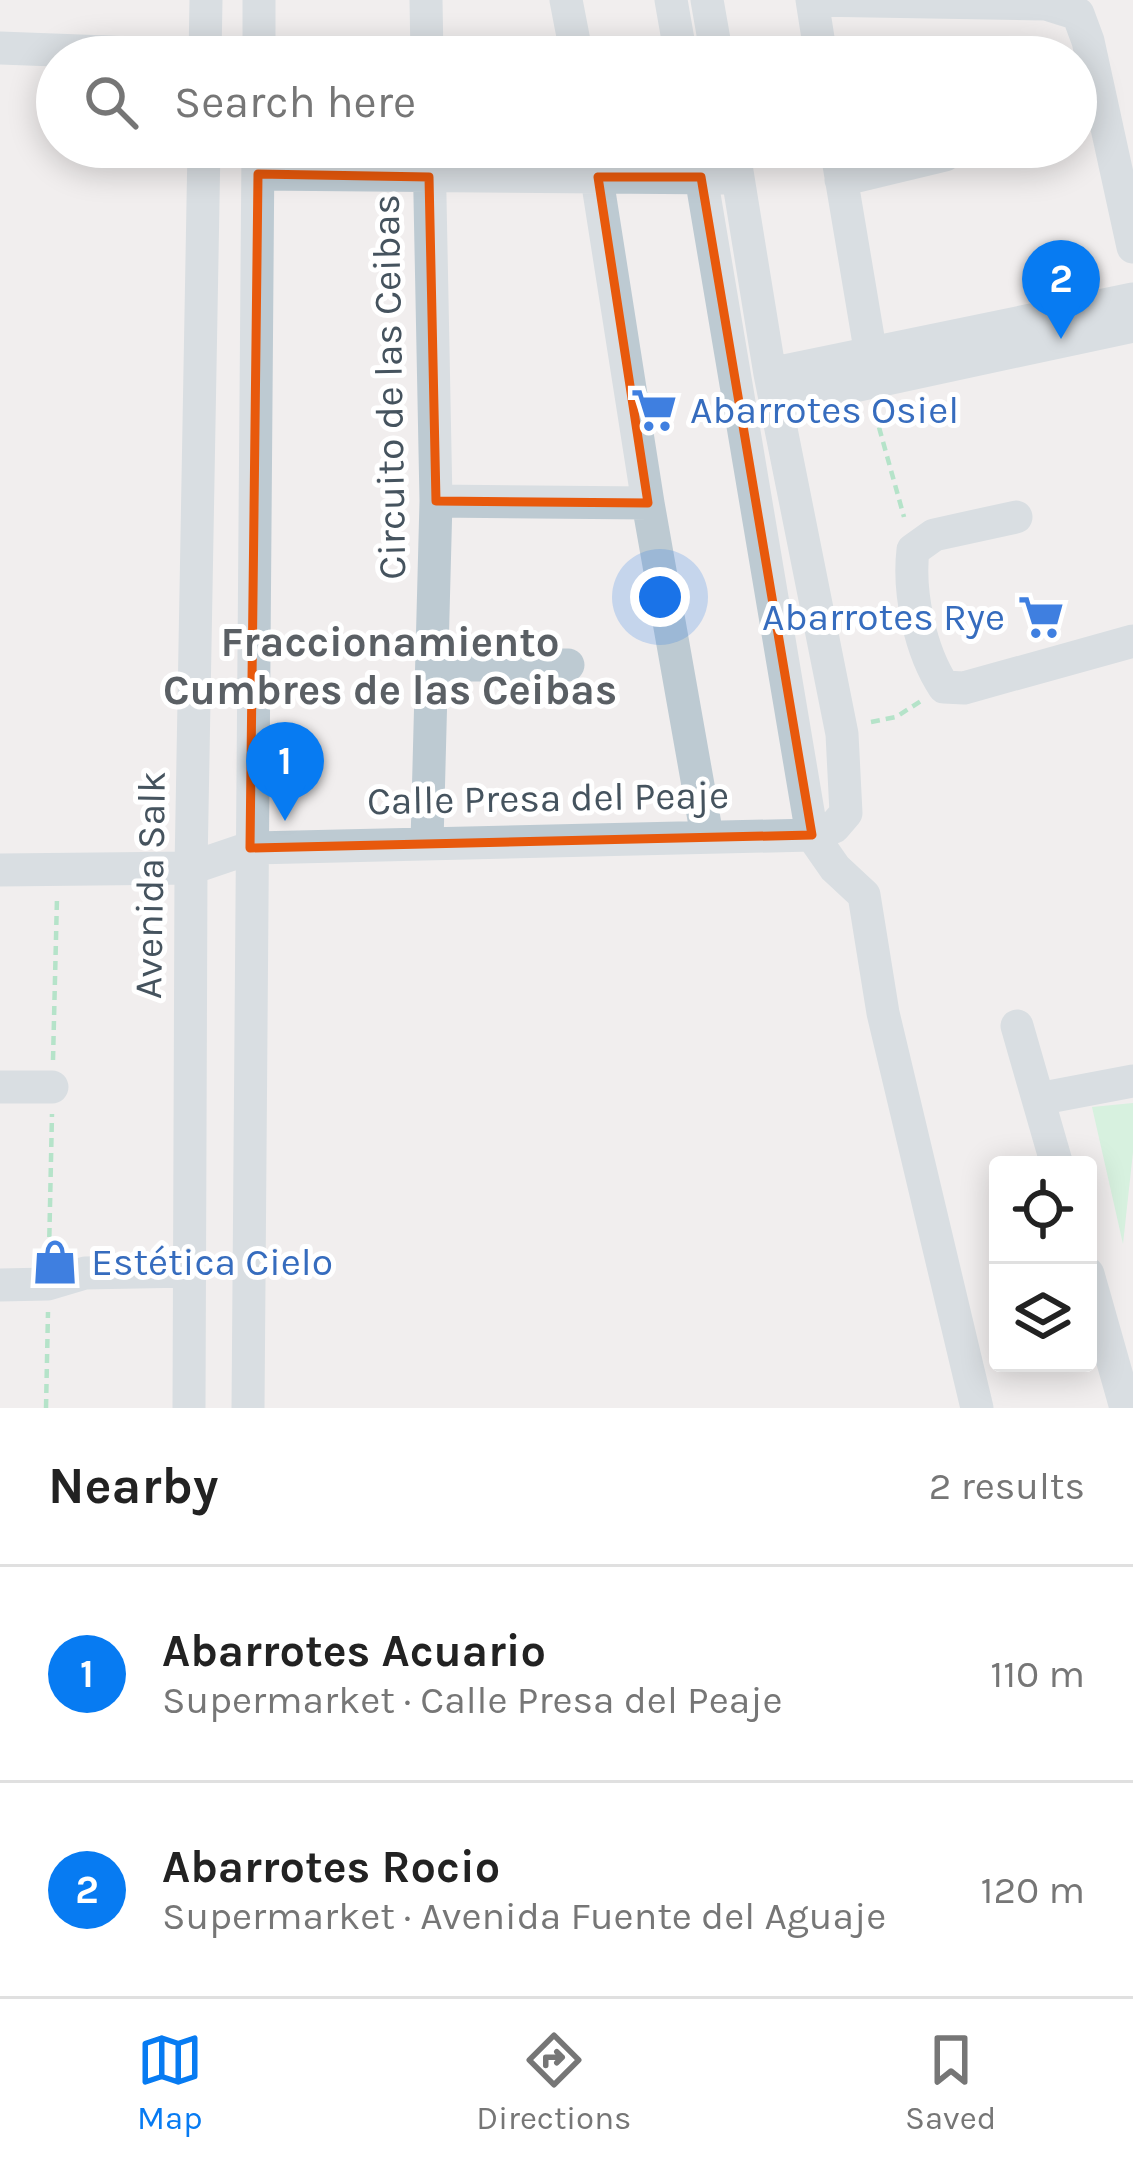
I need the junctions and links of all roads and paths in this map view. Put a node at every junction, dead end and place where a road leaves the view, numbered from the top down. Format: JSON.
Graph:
{"nodes":[{"id":1,"x":206,"y":0,"type":"edge"},
{"id":2,"x":259,"y":0,"type":"edge"},
{"id":3,"x":426,"y":0,"type":"edge"},
{"id":4,"x":566,"y":0,"type":"edge"},
{"id":5,"x":671,"y":0,"type":"edge"},
{"id":6,"x":707,"y":0,"type":"edge"},
{"id":7,"x":812,"y":0,"type":"edge"},
{"id":8,"x":205,"y":36,"type":"edge"},
{"id":9,"x":259,"y":36,"type":"edge"},
{"id":10,"x":427,"y":36,"type":"edge"},
{"id":11,"x":573,"y":36,"type":"edge"},
{"id":12,"x":677,"y":36,"type":"edge"},
{"id":13,"x":713,"y":36,"type":"edge"},
{"id":14,"x":818,"y":36,"type":"edge"},
{"id":15,"x":1086,"y":36,"type":"edge"},
{"id":16,"x":0,"y":48,"type":"edge"},
{"id":17,"x":36,"y":49,"type":"edge"},
{"id":18,"x":1097,"y":77,"type":"edge"},
{"id":19,"x":204,"y":168,"type":"edge"},
{"id":20,"x":258,"y":168,"type":"edge"},
{"id":21,"x":429,"y":168,"type":"edge"},
{"id":22,"x":596,"y":168,"type":"edge"},
{"id":23,"x":700,"y":168,"type":"edge"},
{"id":24,"x":736,"y":168,"type":"edge"},
{"id":25,"x":839,"y":168,"type":"edge"},
{"id":26,"x":1128,"y":199,"type":"edge"},
{"id":27,"x":1133,"y":247,"type":"edge"},
{"id":28,"x":1133,"y":298,"type":"edge"},
{"id":29,"x":1133,"y":326,"type":"edge"},
{"id":30,"x":860,"y":371,"type":"junction"},
{"id":31,"x":773,"y":389,"type":"junction"},
{"id":32,"x":436,"y":501,"type":"junction"},
{"id":33,"x":648,"y":503,"type":"junction"},
{"id":34,"x":1016,"y":518,"type":"dead end"},
{"id":35,"x":913,"y":550,"type":"junction"},
{"id":36,"x":1133,"y":640,"type":"edge"},
{"id":37,"x":431,"y":665,"type":"junction"},
{"id":38,"x":568,"y":665,"type":"dead end"},
{"id":39,"x":944,"y":687,"type":"junction"},
{"id":40,"x":865,"y":723,"type":"dead end"},
{"id":41,"x":812,"y":835,"type":"junction"},
{"id":42,"x":706,"y":836,"type":"junction"},
{"id":43,"x":427,"y":842,"type":"junction"},
{"id":44,"x":250,"y":848,"type":"junction"},
{"id":45,"x":191,"y":868,"type":"junction"},
{"id":46,"x":57,"y":869,"type":"junction"},
{"id":47,"x":0,"y":870,"type":"edge"},
{"id":48,"x":1017,"y":1026,"type":"dead end"},
{"id":49,"x":1133,"y":1081,"type":"edge"},
{"id":50,"x":0,"y":1087,"type":"edge"},
{"id":51,"x":52,"y":1087,"type":"junction"},
{"id":52,"x":1038,"y":1099,"type":"junction"},
{"id":53,"x":1054,"y":1156,"type":"edge"},
{"id":54,"x":190,"y":1271,"type":"junction"},
{"id":55,"x":48,"y":1284,"type":"junction"},
{"id":56,"x":0,"y":1285,"type":"edge"},
{"id":57,"x":1097,"y":1287,"type":"edge"},
{"id":58,"x":1116,"y":1313,"type":"edge"},
{"id":59,"x":46,"y":1408,"type":"edge"},
{"id":60,"x":189,"y":1408,"type":"edge"},
{"id":61,"x":248,"y":1408,"type":"edge"},
{"id":62,"x":977,"y":1408,"type":"edge"},
{"id":63,"x":1126,"y":1408,"type":"edge"}],
"edges":[{"from":1,"to":8,"type":"street"},
{"from":2,"to":9,"type":"street"},
{"from":3,"to":10,"type":"street"},
{"from":4,"to":11,"type":"street"},
{"from":5,"to":12,"type":"street"},
{"from":6,"to":13,"type":"street"},
{"from":7,"to":14,"type":"street"},
{"from":7,"to":15,"type":"street"},
{"from":16,"to":17,"type":"street"},
{"from":18,"to":26,"type":"street"},
{"from":19,"to":45,"type":"street","name":"Avenida Salk"},
{"from":20,"to":44,"type":"street"},
{"from":21,"to":32,"type":"street","name":"Circuito de las Ceibas"},
{"from":22,"to":33,"type":"street"},
{"from":23,"to":41,"type":"street"},
{"from":24,"to":31,"type":"street"},
{"from":25,"to":30,"type":"street"},
{"from":26,"to":27,"type":"street"},
{"from":28,"to":30,"type":"street"},
{"from":29,"to":30,"type":"street"},
{"from":30,"to":31,"type":"street"},
{"from":30,"to":35,"type":"path"},
{"from":31,"to":41,"type":"street"},
{"from":32,"to":33,"type":"street"},
{"from":32,"to":37,"type":"street","name":"Circuito de las Ceibas"},
{"from":33,"to":42,"type":"street"},
{"from":34,"to":35,"type":"street"},
{"from":35,"to":39,"type":"street"},
{"from":36,"to":39,"type":"street"},
{"from":37,"to":38,"type":"street"},
{"from":37,"to":43,"type":"street","name":"Circuito de las Ceibas"},
{"from":39,"to":40,"type":"path"},
{"from":41,"to":42,"type":"street","name":"Calle Presa del Peaje"},
{"from":41,"to":62,"type":"street"},
{"from":42,"to":43,"type":"street","name":"Calle Presa del Peaje"},
{"from":43,"to":44,"type":"street","name":"Calle Presa del Peaje"},
{"from":44,"to":45,"type":"street","name":"Calle Presa del Peaje"},
{"from":44,"to":61,"type":"street"},
{"from":45,"to":46,"type":"street","name":"Calle Presa del Peaje"},
{"from":45,"to":54,"type":"street","name":"Avenida Salk"},
{"from":46,"to":47,"type":"street","name":"Calle Presa del Peaje"},
{"from":46,"to":51,"type":"path"},
{"from":48,"to":52,"type":"street"},
{"from":49,"to":52,"type":"street"},
{"from":50,"to":51,"type":"street"},
{"from":51,"to":55,"type":"path"},
{"from":52,"to":53,"type":"street"},
{"from":54,"to":55,"type":"street"},
{"from":54,"to":60,"type":"street","name":"Avenida Salk"},
{"from":55,"to":56,"type":"street"},
{"from":55,"to":59,"type":"path"},
{"from":57,"to":58,"type":"street"},
{"from":58,"to":63,"type":"street"}]}
